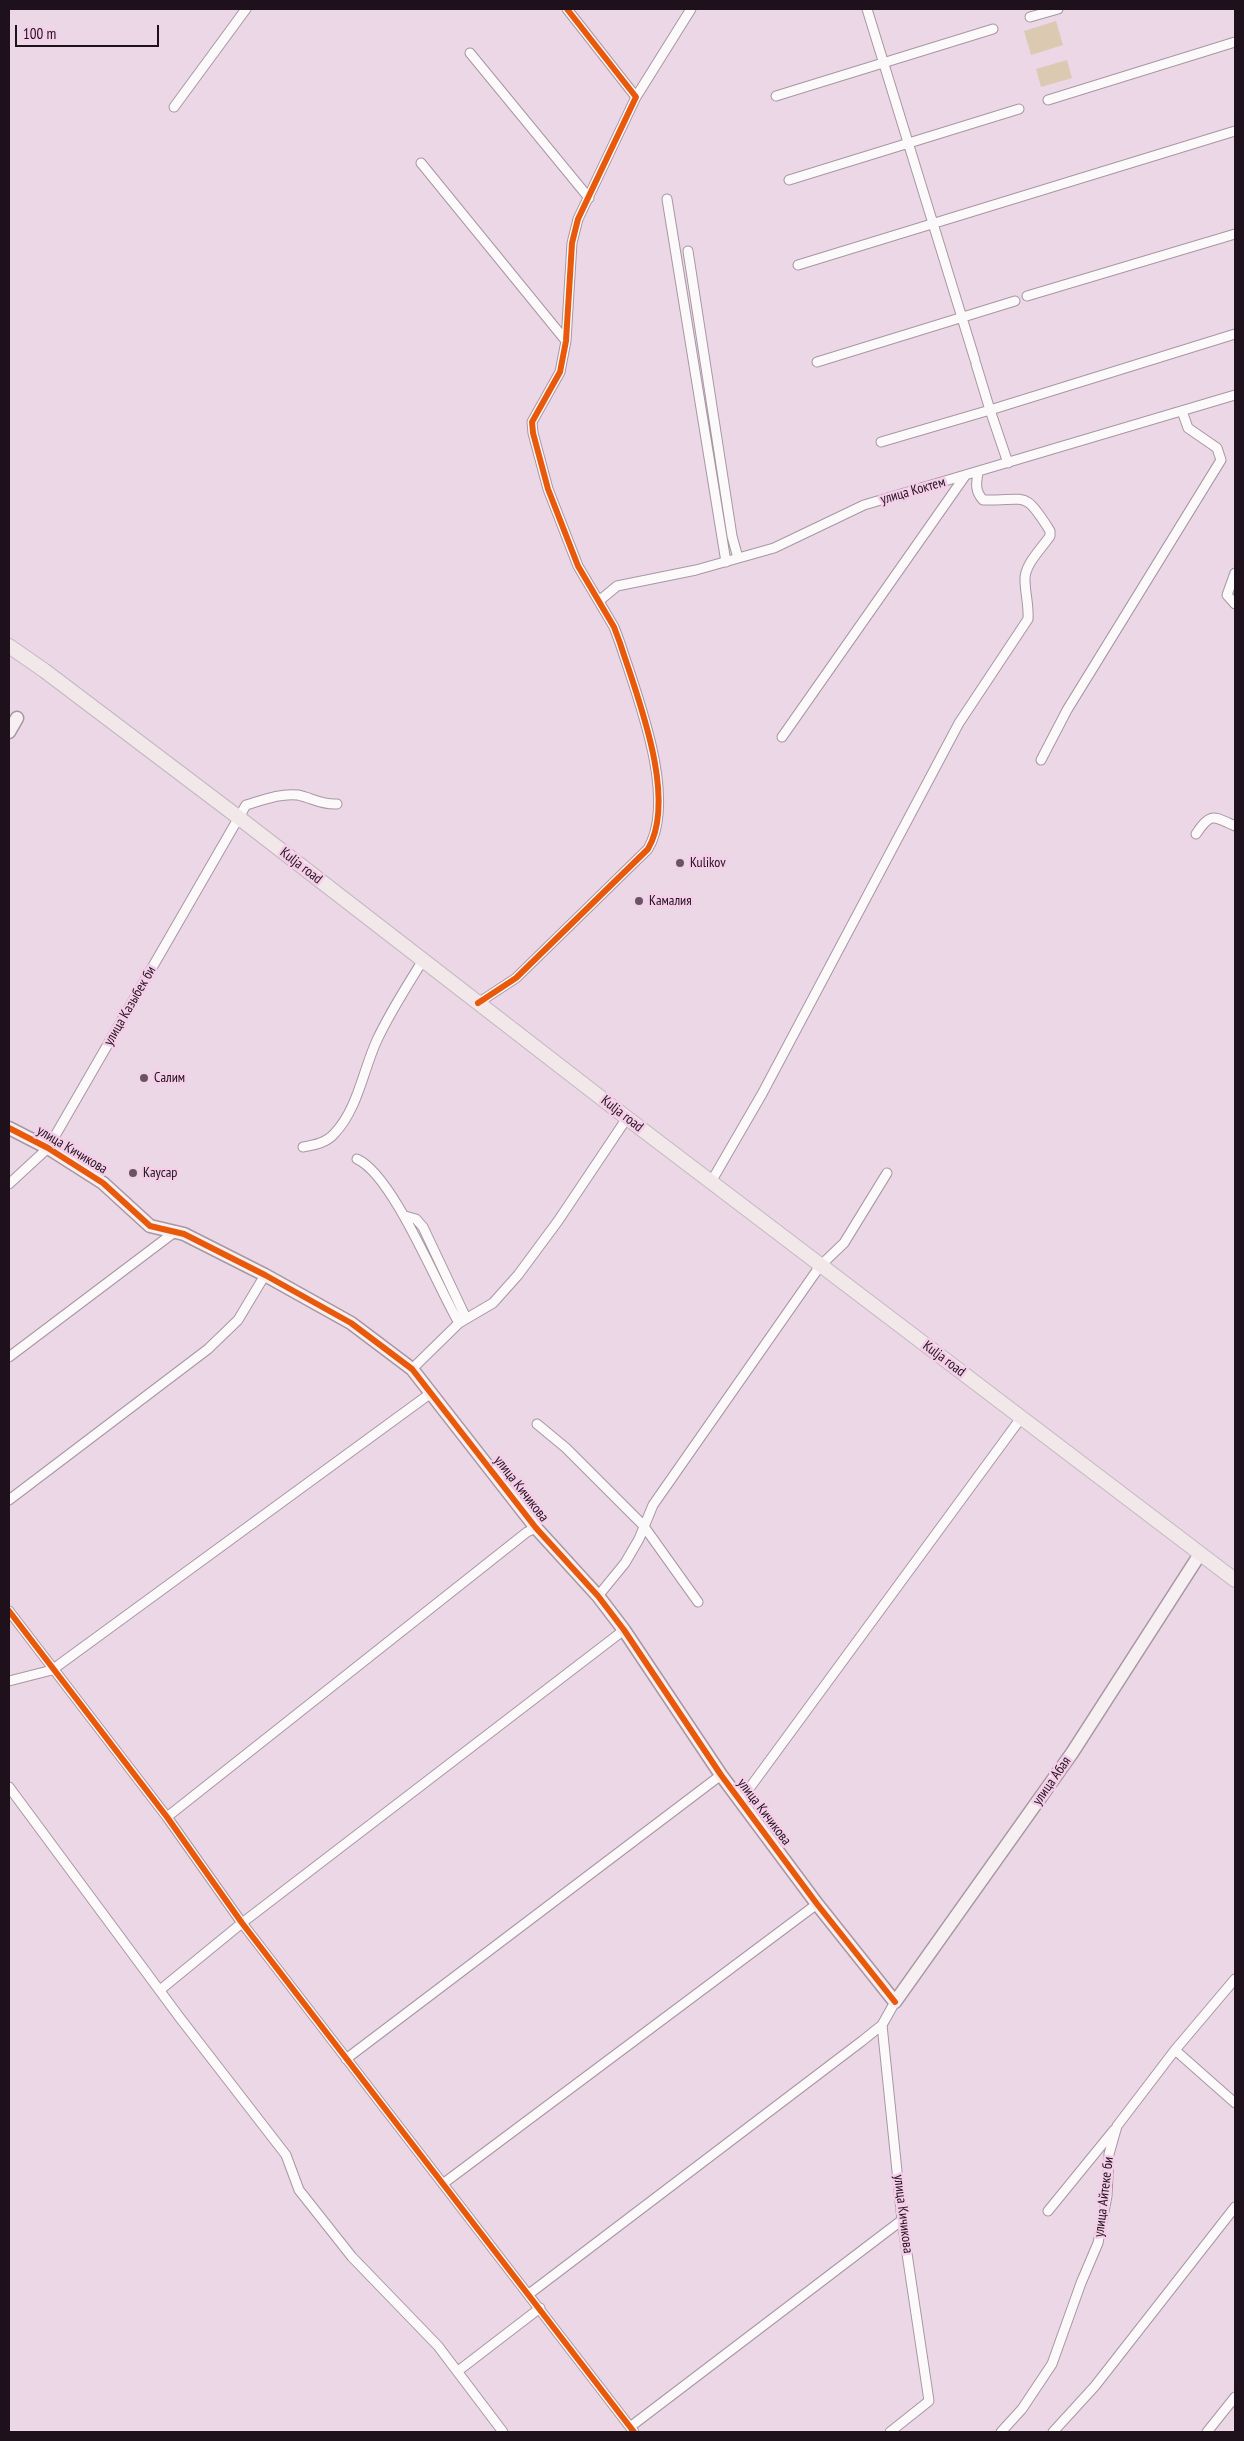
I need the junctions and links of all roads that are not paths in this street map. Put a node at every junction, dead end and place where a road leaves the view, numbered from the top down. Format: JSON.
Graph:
{"nodes":[{"id":1,"x":246,"y":9,"type":"edge"},
{"id":2,"x":567,"y":9,"type":"edge"},
{"id":3,"x":691,"y":9,"type":"edge"},
{"id":4,"x":867,"y":9,"type":"edge"},
{"id":5,"x":1058,"y":9,"type":"edge"},
{"id":6,"x":1030,"y":17,"type":"dead end"},
{"id":7,"x":993,"y":29,"type":"dead end"},
{"id":8,"x":1235,"y":42,"type":"edge"},
{"id":9,"x":470,"y":53,"type":"dead end"},
{"id":10,"x":884,"y":64,"type":"junction"},
{"id":11,"x":776,"y":96,"type":"dead end"},
{"id":12,"x":636,"y":97,"type":"junction"},
{"id":13,"x":1048,"y":100,"type":"dead end"},
{"id":14,"x":174,"y":107,"type":"dead end"},
{"id":15,"x":1019,"y":109,"type":"dead end"},
{"id":16,"x":1235,"y":131,"type":"edge"},
{"id":17,"x":909,"y":143,"type":"junction"},
{"id":18,"x":421,"y":163,"type":"dead end"},
{"id":19,"x":789,"y":180,"type":"dead end"},
{"id":20,"x":589,"y":198,"type":"junction"},
{"id":21,"x":667,"y":199,"type":"dead end"},
{"id":22,"x":934,"y":223,"type":"junction"},
{"id":23,"x":1235,"y":234,"type":"edge"},
{"id":24,"x":688,"y":250,"type":"dead end"},
{"id":25,"x":798,"y":265,"type":"dead end"},
{"id":26,"x":1027,"y":296,"type":"dead end"},
{"id":27,"x":1015,"y":301,"type":"dead end"},
{"id":28,"x":960,"y":317,"type":"junction"},
{"id":29,"x":1235,"y":334,"type":"edge"},
{"id":30,"x":566,"y":341,"type":"junction"},
{"id":31,"x":817,"y":362,"type":"dead end"},
{"id":32,"x":1235,"y":395,"type":"edge"},
{"id":33,"x":990,"y":410,"type":"junction"},
{"id":34,"x":1182,"y":411,"type":"junction"},
{"id":35,"x":881,"y":442,"type":"dead end"},
{"id":36,"x":1008,"y":464,"type":"junction"},
{"id":37,"x":978,"y":473,"type":"junction"},
{"id":38,"x":965,"y":476,"type":"junction"},
{"id":39,"x":738,"y":558,"type":"junction"},
{"id":40,"x":726,"y":562,"type":"junction"},
{"id":41,"x":1235,"y":573,"type":"edge"},
{"id":42,"x":599,"y":601,"type":"junction"},
{"id":43,"x":1235,"y":604,"type":"edge"},
{"id":44,"x":9,"y":646,"type":"edge"},
{"id":45,"x":16,"y":718,"type":"dead end"},
{"id":46,"x":9,"y":732,"type":"edge"},
{"id":47,"x":782,"y":737,"type":"dead end"},
{"id":48,"x":1041,"y":760,"type":"dead end"},
{"id":49,"x":337,"y":804,"type":"dead end"},
{"id":50,"x":238,"y":817,"type":"junction"},
{"id":51,"x":1235,"y":826,"type":"edge"},
{"id":52,"x":1196,"y":834,"type":"dead end"},
{"id":53,"x":423,"y":960,"type":"junction"},
{"id":54,"x":478,"y":1003,"type":"junction"},
{"id":55,"x":627,"y":1118,"type":"junction"},
{"id":56,"x":9,"y":1128,"type":"edge"},
{"id":57,"x":303,"y":1147,"type":"dead end"},
{"id":58,"x":48,"y":1148,"type":"junction"},
{"id":59,"x":357,"y":1159,"type":"dead end"},
{"id":60,"x":887,"y":1174,"type":"dead end"},
{"id":61,"x":711,"y":1182,"type":"junction"},
{"id":62,"x":9,"y":1184,"type":"edge"},
{"id":63,"x":176,"y":1231,"type":"junction"},
{"id":64,"x":820,"y":1266,"type":"junction"},
{"id":65,"x":265,"y":1275,"type":"junction"},
{"id":66,"x":463,"y":1321,"type":"junction"},
{"id":67,"x":9,"y":1358,"type":"edge"},
{"id":68,"x":412,"y":1369,"type":"junction"},
{"id":69,"x":431,"y":1393,"type":"junction"},
{"id":70,"x":1022,"y":1418,"type":"junction"},
{"id":71,"x":538,"y":1424,"type":"dead end"},
{"id":72,"x":9,"y":1500,"type":"edge"},
{"id":73,"x":643,"y":1525,"type":"junction"},
{"id":74,"x":536,"y":1528,"type":"junction"},
{"id":75,"x":1200,"y":1554,"type":"junction"},
{"id":76,"x":1235,"y":1580,"type":"edge"},
{"id":77,"x":598,"y":1596,"type":"junction"},
{"id":78,"x":698,"y":1602,"type":"dead end"},
{"id":79,"x":9,"y":1611,"type":"edge"},
{"id":80,"x":624,"y":1630,"type":"junction"},
{"id":81,"x":52,"y":1670,"type":"junction"},
{"id":82,"x":9,"y":1681,"type":"edge"},
{"id":83,"x":721,"y":1775,"type":"junction"},
{"id":84,"x":9,"y":1787,"type":"edge"},
{"id":85,"x":740,"y":1801,"type":"junction"},
{"id":86,"x":167,"y":1817,"type":"junction"},
{"id":87,"x":817,"y":1904,"type":"junction"},
{"id":88,"x":242,"y":1923,"type":"junction"},
{"id":89,"x":1235,"y":1979,"type":"edge"},
{"id":90,"x":160,"y":1990,"type":"junction"},
{"id":91,"x":896,"y":2002,"type":"junction"},
{"id":92,"x":882,"y":2025,"type":"junction"},
{"id":93,"x":1175,"y":2050,"type":"junction"},
{"id":94,"x":346,"y":2058,"type":"junction"},
{"id":95,"x":1235,"y":2103,"type":"edge"},
{"id":96,"x":1117,"y":2126,"type":"junction"},
{"id":97,"x":444,"y":2182,"type":"junction"},
{"id":98,"x":1235,"y":2207,"type":"edge"},
{"id":99,"x":1048,"y":2211,"type":"dead end"},
{"id":100,"x":902,"y":2220,"type":"junction"},
{"id":101,"x":529,"y":2294,"type":"junction"},
{"id":102,"x":540,"y":2308,"type":"junction"},
{"id":103,"x":458,"y":2371,"type":"junction"},
{"id":104,"x":1235,"y":2397,"type":"edge"},
{"id":105,"x":632,"y":2430,"type":"edge"},
{"id":106,"x":503,"y":2432,"type":"edge"},
{"id":107,"x":890,"y":2432,"type":"edge"},
{"id":108,"x":1001,"y":2432,"type":"edge"},
{"id":109,"x":1053,"y":2432,"type":"edge"},
{"id":110,"x":1207,"y":2432,"type":"edge"}],
"edges":[{"from":1,"to":14,"type":"street"},
{"from":2,"to":12,"type":"street"},
{"from":3,"to":12,"type":"street"},
{"from":4,"to":10,"type":"street"},
{"from":5,"to":6,"type":"street"},
{"from":7,"to":10,"type":"street"},
{"from":8,"to":13,"type":"street"},
{"from":9,"to":20,"type":"street"},
{"from":10,"to":11,"type":"street"},
{"from":10,"to":17,"type":"street"},
{"from":12,"to":20,"type":"street"},
{"from":15,"to":17,"type":"street"},
{"from":16,"to":22,"type":"street"},
{"from":17,"to":19,"type":"street"},
{"from":17,"to":22,"type":"street"},
{"from":18,"to":30,"type":"street"},
{"from":20,"to":30,"type":"street"},
{"from":21,"to":40,"type":"street"},
{"from":22,"to":25,"type":"street"},
{"from":22,"to":28,"type":"street"},
{"from":23,"to":26,"type":"street"},
{"from":24,"to":39,"type":"street"},
{"from":27,"to":28,"type":"street"},
{"from":28,"to":31,"type":"street"},
{"from":28,"to":33,"type":"street"},
{"from":29,"to":33,"type":"street"},
{"from":30,"to":42,"type":"street"},
{"from":32,"to":34,"type":"street","name":"улица Коктем"},
{"from":33,"to":35,"type":"street"},
{"from":33,"to":36,"type":"street"},
{"from":34,"to":36,"type":"street","name":"улица Коктем"},
{"from":34,"to":48,"type":"street"},
{"from":36,"to":37,"type":"street","name":"улица Коктем"},
{"from":37,"to":38,"type":"street","name":"улица Коктем"},
{"from":37,"to":61,"type":"street"},
{"from":38,"to":39,"type":"street","name":"улица Коктем"},
{"from":38,"to":47,"type":"street"},
{"from":39,"to":40,"type":"street","name":"улица Коктем"},
{"from":40,"to":42,"type":"street","name":"улица Коктем"},
{"from":41,"to":43,"type":"street"},
{"from":42,"to":54,"type":"street"},
{"from":44,"to":50,"type":"main road","name":"Kulja road"},
{"from":45,"to":46,"type":"street"},
{"from":49,"to":50,"type":"street","name":"улица Казыбек би"},
{"from":50,"to":53,"type":"main road","name":"Kulja road"},
{"from":50,"to":58,"type":"street","name":"улица Казыбек би"},
{"from":51,"to":52,"type":"street"},
{"from":53,"to":54,"type":"main road","name":"Kulja road"},
{"from":53,"to":57,"type":"street"},
{"from":54,"to":55,"type":"main road","name":"Kulja road"},
{"from":55,"to":61,"type":"main road","name":"Kulja road"},
{"from":55,"to":66,"type":"street"},
{"from":56,"to":58,"type":"street","name":"улица Кичикова"},
{"from":58,"to":62,"type":"street","name":"улица Казыбек би"},
{"from":58,"to":63,"type":"street","name":"улица Кичикова"},
{"from":59,"to":66,"type":"street"},
{"from":60,"to":64,"type":"street"},
{"from":61,"to":64,"type":"main road","name":"Kulja road"},
{"from":63,"to":65,"type":"street","name":"улица Кичикова"},
{"from":63,"to":67,"type":"street"},
{"from":64,"to":70,"type":"main road","name":"Kulja road"},
{"from":64,"to":73,"type":"street"},
{"from":65,"to":68,"type":"street","name":"улица Кичикова"},
{"from":65,"to":72,"type":"street"},
{"from":66,"to":68,"type":"street"},
{"from":68,"to":69,"type":"street","name":"улица Кичикова"},
{"from":69,"to":74,"type":"street","name":"улица Кичикова"},
{"from":69,"to":81,"type":"street"},
{"from":70,"to":75,"type":"main road","name":"Kulja road"},
{"from":70,"to":85,"type":"street"},
{"from":71,"to":73,"type":"street"},
{"from":73,"to":77,"type":"street"},
{"from":73,"to":78,"type":"street"},
{"from":74,"to":77,"type":"street","name":"улица Кичикова"},
{"from":74,"to":86,"type":"street"},
{"from":75,"to":76,"type":"main road","name":"Kulja road"},
{"from":75,"to":91,"type":"street","name":"улица Абая"},
{"from":77,"to":80,"type":"street","name":"улица Кичикова"},
{"from":79,"to":81,"type":"street"},
{"from":80,"to":83,"type":"street","name":"улица Кичикова"},
{"from":80,"to":88,"type":"street"},
{"from":81,"to":82,"type":"street"},
{"from":81,"to":86,"type":"street"},
{"from":83,"to":85,"type":"street","name":"улица Кичикова"},
{"from":83,"to":94,"type":"street"},
{"from":84,"to":90,"type":"street"},
{"from":85,"to":87,"type":"street","name":"улица Кичикова"},
{"from":86,"to":88,"type":"street"},
{"from":87,"to":91,"type":"street","name":"улица Кичикова"},
{"from":87,"to":97,"type":"street"},
{"from":88,"to":90,"type":"street"},
{"from":88,"to":94,"type":"street"},
{"from":89,"to":93,"type":"street","name":"улица Айтеке би"},
{"from":90,"to":103,"type":"street"},
{"from":91,"to":92,"type":"street"},
{"from":92,"to":100,"type":"street","name":"улица Кичикова"},
{"from":92,"to":101,"type":"street"},
{"from":93,"to":95,"type":"street"},
{"from":93,"to":96,"type":"street","name":"улица Айтеке би"},
{"from":94,"to":97,"type":"street"},
{"from":96,"to":99,"type":"street"},
{"from":96,"to":108,"type":"street","name":"улица Айтеке би"},
{"from":97,"to":101,"type":"street"},
{"from":98,"to":109,"type":"street"},
{"from":100,"to":105,"type":"street"},
{"from":100,"to":107,"type":"street","name":"улица Кичикова"},
{"from":101,"to":102,"type":"street"},
{"from":102,"to":103,"type":"street"},
{"from":102,"to":105,"type":"street"},
{"from":103,"to":106,"type":"street"},
{"from":104,"to":110,"type":"street"}]}
